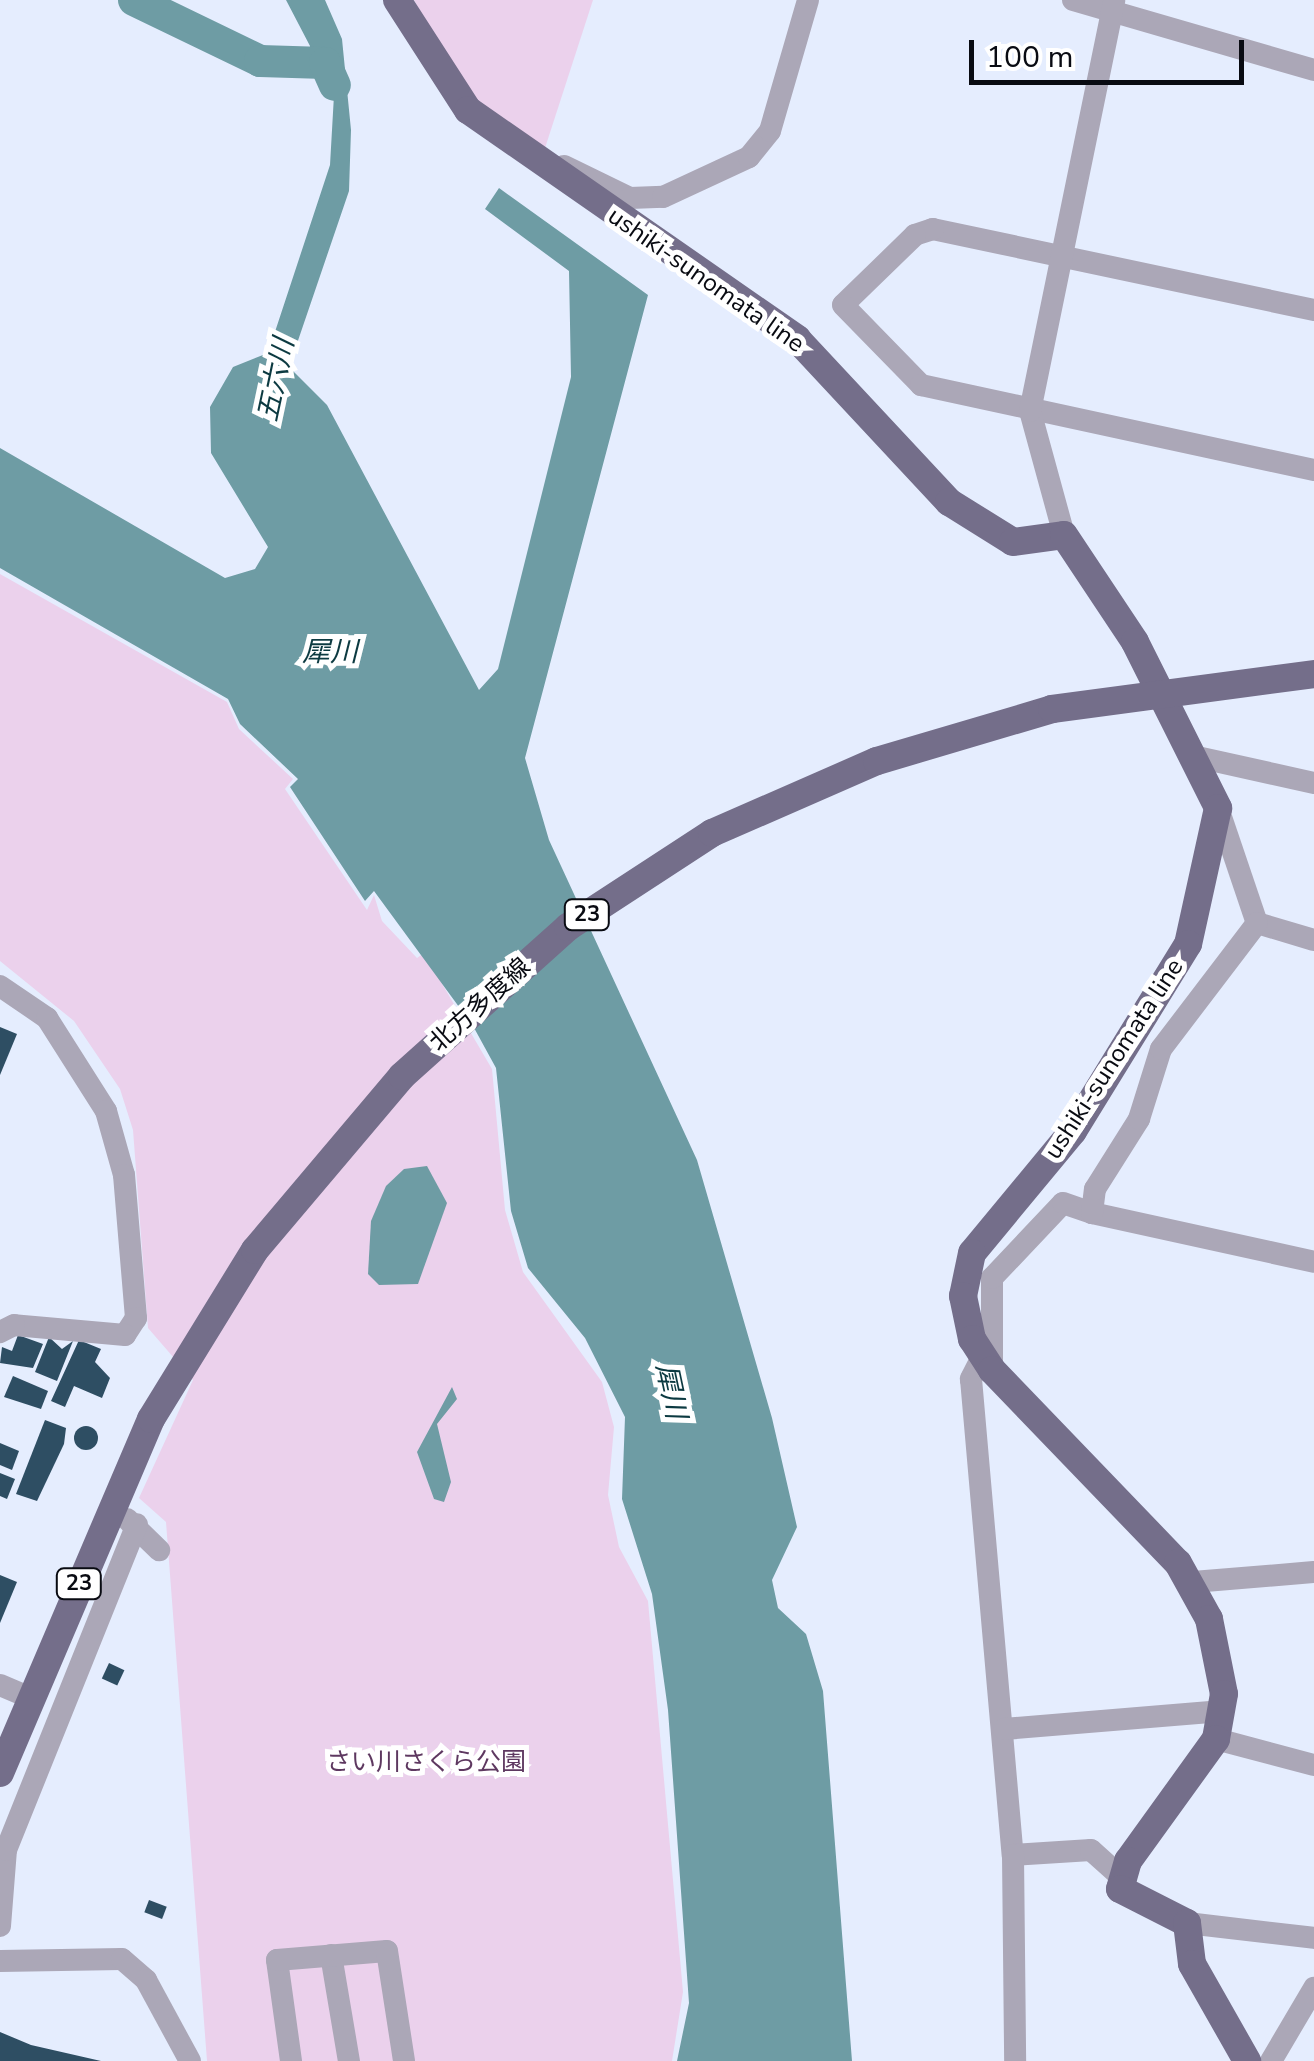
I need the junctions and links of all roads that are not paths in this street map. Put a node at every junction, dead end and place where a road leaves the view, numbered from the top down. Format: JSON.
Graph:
{"nodes":[{"id":1,"x":397,"y":0,"type":"edge"},
{"id":2,"x":409,"y":0,"type":"edge"},
{"id":3,"x":808,"y":0,"type":"edge"},
{"id":4,"x":1073,"y":0,"type":"edge"},
{"id":5,"x":1113,"y":8,"type":"edge"},
{"id":6,"x":425,"y":48,"type":"junction"},
{"id":7,"x":1314,"y":70,"type":"edge"},
{"id":8,"x":487,"y":127,"type":"junction"},
{"id":9,"x":1056,"y":258,"type":"junction"},
{"id":10,"x":1314,"y":310,"type":"edge"},
{"id":11,"x":1030,"y":412,"type":"junction"},
{"id":12,"x":1314,"y":470,"type":"edge"},
{"id":13,"x":1064,"y":535,"type":"junction"},
{"id":14,"x":1314,"y":674,"type":"edge"},
{"id":15,"x":1197,"y":757,"type":"junction"},
{"id":16,"x":1314,"y":783,"type":"edge"},
{"id":17,"x":1218,"y":808,"type":"junction"},
{"id":18,"x":1257,"y":923,"type":"junction"},
{"id":19,"x":1314,"y":940,"type":"edge"},
{"id":20,"x":0,"y":986,"type":"edge"},
{"id":21,"x":1092,"y":1213,"type":"junction"},
{"id":22,"x":1314,"y":1262,"type":"edge"},
{"id":23,"x":0,"y":1332,"type":"edge"},
{"id":24,"x":987,"y":1364,"type":"junction"},
{"id":25,"x":111,"y":1511,"type":"junction"},
{"id":26,"x":138,"y":1524,"type":"junction"},
{"id":27,"x":160,"y":1550,"type":"dead end"},
{"id":28,"x":1314,"y":1572,"type":"edge"},
{"id":29,"x":1193,"y":1582,"type":"junction"},
{"id":30,"x":0,"y":1685,"type":"edge"},
{"id":31,"x":30,"y":1698,"type":"junction"},
{"id":32,"x":1222,"y":1711,"type":"junction"},
{"id":33,"x":1004,"y":1729,"type":"junction"},
{"id":34,"x":1216,"y":1740,"type":"junction"},
{"id":35,"x":1314,"y":1766,"type":"edge"},
{"id":36,"x":0,"y":1773,"type":"edge"},
{"id":37,"x":1014,"y":1855,"type":"junction"},
{"id":38,"x":1119,"y":1875,"type":"junction"},
{"id":39,"x":1187,"y":1924,"type":"junction"},
{"id":40,"x":0,"y":1926,"type":"edge"},
{"id":41,"x":1314,"y":1938,"type":"edge"},
{"id":42,"x":331,"y":1955,"type":"junction"},
{"id":43,"x":0,"y":1962,"type":"edge"},
{"id":44,"x":1314,"y":1988,"type":"edge"},
{"id":45,"x":190,"y":2061,"type":"edge"},
{"id":46,"x":290,"y":2061,"type":"edge"},
{"id":47,"x":349,"y":2061,"type":"edge"},
{"id":48,"x":404,"y":2061,"type":"edge"},
{"id":49,"x":1015,"y":2061,"type":"edge"},
{"id":50,"x":1247,"y":2061,"type":"edge"},
{"id":51,"x":1271,"y":2061,"type":"edge"}],
"edges":[{"from":1,"to":6,"type":"main road","name":"ushiki-sunomata line"},
{"from":2,"to":6,"type":"street"},
{"from":3,"to":8,"type":"street"},
{"from":4,"to":5,"type":"street"},
{"from":5,"to":7,"type":"street"},
{"from":5,"to":9,"type":"street"},
{"from":6,"to":8,"type":"main road","name":"ushiki-sunomata line"},
{"from":8,"to":13,"type":"main road","name":"ushiki-sunomata line"},
{"from":9,"to":10,"type":"street"},
{"from":9,"to":11,"type":"street"},
{"from":9,"to":11,"type":"street"},
{"from":11,"to":12,"type":"street"},
{"from":11,"to":13,"type":"street"},
{"from":13,"to":15,"type":"main road"},
{"from":14,"to":25,"type":"main road","name":"北方多度線","number":"23"},
{"from":15,"to":16,"type":"street"},
{"from":15,"to":17,"type":"main road"},
{"from":17,"to":18,"type":"street"},
{"from":17,"to":24,"type":"main road","name":"ushiki-sunomata line"},
{"from":18,"to":19,"type":"street"},
{"from":18,"to":21,"type":"street"},
{"from":20,"to":23,"type":"street"},
{"from":21,"to":22,"type":"street"},
{"from":21,"to":24,"type":"street"},
{"from":24,"to":29,"type":"main road","name":"ushiki-sunomata line"},
{"from":24,"to":33,"type":"street"},
{"from":25,"to":26,"type":"street"},
{"from":25,"to":31,"type":"main road","name":"北方多度線","number":"23"},
{"from":26,"to":27,"type":"street"},
{"from":26,"to":40,"type":"street"},
{"from":28,"to":29,"type":"street"},
{"from":29,"to":32,"type":"main road","name":"ushiki-sunomata line"},
{"from":30,"to":31,"type":"street"},
{"from":31,"to":36,"type":"main road","name":"北方多度線","number":"23"},
{"from":32,"to":33,"type":"street"},
{"from":32,"to":34,"type":"main road","name":"ushiki-sunomata line"},
{"from":33,"to":37,"type":"street"},
{"from":34,"to":35,"type":"street"},
{"from":34,"to":38,"type":"main road","name":"ushiki-sunomata line"},
{"from":37,"to":38,"type":"street"},
{"from":37,"to":49,"type":"street"},
{"from":38,"to":39,"type":"main road"},
{"from":39,"to":41,"type":"street"},
{"from":39,"to":50,"type":"main road"},
{"from":42,"to":46,"type":"street"},
{"from":42,"to":47,"type":"street"},
{"from":42,"to":48,"type":"street"},
{"from":43,"to":45,"type":"street"},
{"from":44,"to":51,"type":"street"}]}
